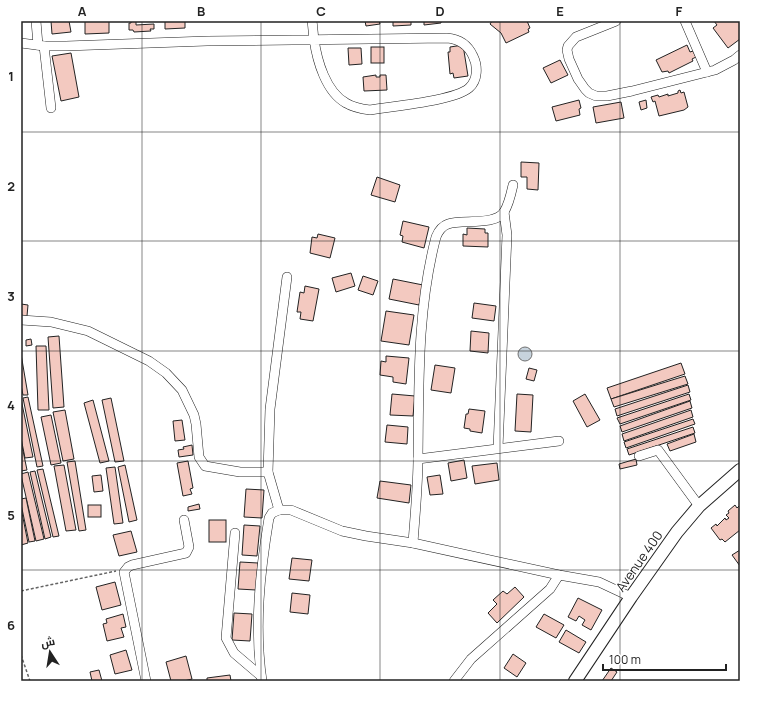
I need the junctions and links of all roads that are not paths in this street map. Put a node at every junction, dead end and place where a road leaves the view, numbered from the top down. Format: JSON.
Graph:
{"nodes":[{"id":1,"x":36,"y":21,"type":"edge"},
{"id":2,"x":312,"y":21,"type":"edge"},
{"id":3,"x":616,"y":21,"type":"edge"},
{"id":4,"x":685,"y":21,"type":"edge"},
{"id":5,"x":314,"y":40,"type":"junction"},
{"id":6,"x":21,"y":43,"type":"edge"},
{"id":7,"x":41,"y":45,"type":"junction"},
{"id":8,"x":740,"y":55,"type":"edge"},
{"id":9,"x":707,"y":72,"type":"junction"},
{"id":10,"x":51,"y":108,"type":"dead end"},
{"id":11,"x":513,"y":185,"type":"dead end"},
{"id":12,"x":504,"y":212,"type":"junction"},
{"id":13,"x":287,"y":277,"type":"dead end"},
{"id":14,"x":21,"y":320,"type":"edge"},
{"id":15,"x":559,"y":441,"type":"dead end"},
{"id":16,"x":498,"y":448,"type":"junction"},
{"id":17,"x":639,"y":456,"type":"dead end"},
{"id":18,"x":418,"y":459,"type":"junction"},
{"id":19,"x":740,"y":470,"type":"edge"},
{"id":20,"x":268,"y":472,"type":"junction"},
{"id":21,"x":699,"y":506,"type":"junction"},
{"id":22,"x":279,"y":510,"type":"junction"},
{"id":23,"x":184,"y":520,"type":"dead end"},
{"id":24,"x":235,"y":533,"type":"dead end"},
{"id":25,"x":413,"y":543,"type":"junction"},
{"id":26,"x":559,"y":575,"type":"junction"},
{"id":27,"x":631,"y":597,"type":"junction"},
{"id":28,"x":262,"y":679,"type":"edge"},
{"id":29,"x":146,"y":681,"type":"edge"},
{"id":30,"x":454,"y":681,"type":"edge"},
{"id":31,"x":575,"y":681,"type":"edge"}],
"edges":[{"from":1,"to":7,"type":"street"},
{"from":2,"to":5,"type":"street"},
{"from":3,"to":9,"type":"street"},
{"from":4,"to":9,"type":"street"},
{"from":5,"to":5,"type":"street"},
{"from":5,"to":7,"type":"street"},
{"from":6,"to":7,"type":"street"},
{"from":7,"to":10,"type":"street"},
{"from":8,"to":9,"type":"street"},
{"from":11,"to":12,"type":"street"},
{"from":12,"to":16,"type":"street"},
{"from":12,"to":18,"type":"street"},
{"from":13,"to":20,"type":"street"},
{"from":14,"to":20,"type":"street"},
{"from":15,"to":16,"type":"street"},
{"from":16,"to":18,"type":"street"},
{"from":17,"to":21,"type":"street"},
{"from":18,"to":25,"type":"street"},
{"from":19,"to":21,"type":"main road","name":"Avenue 400"},
{"from":20,"to":22,"type":"street"},
{"from":21,"to":27,"type":"main road","name":"Avenue 400"},
{"from":22,"to":25,"type":"street"},
{"from":22,"to":28,"type":"street"},
{"from":23,"to":29,"type":"street"},
{"from":24,"to":28,"type":"street"},
{"from":25,"to":26,"type":"street"},
{"from":26,"to":27,"type":"street"},
{"from":26,"to":30,"type":"street"},
{"from":27,"to":31,"type":"main road","name":"Avenue 400"}]}
